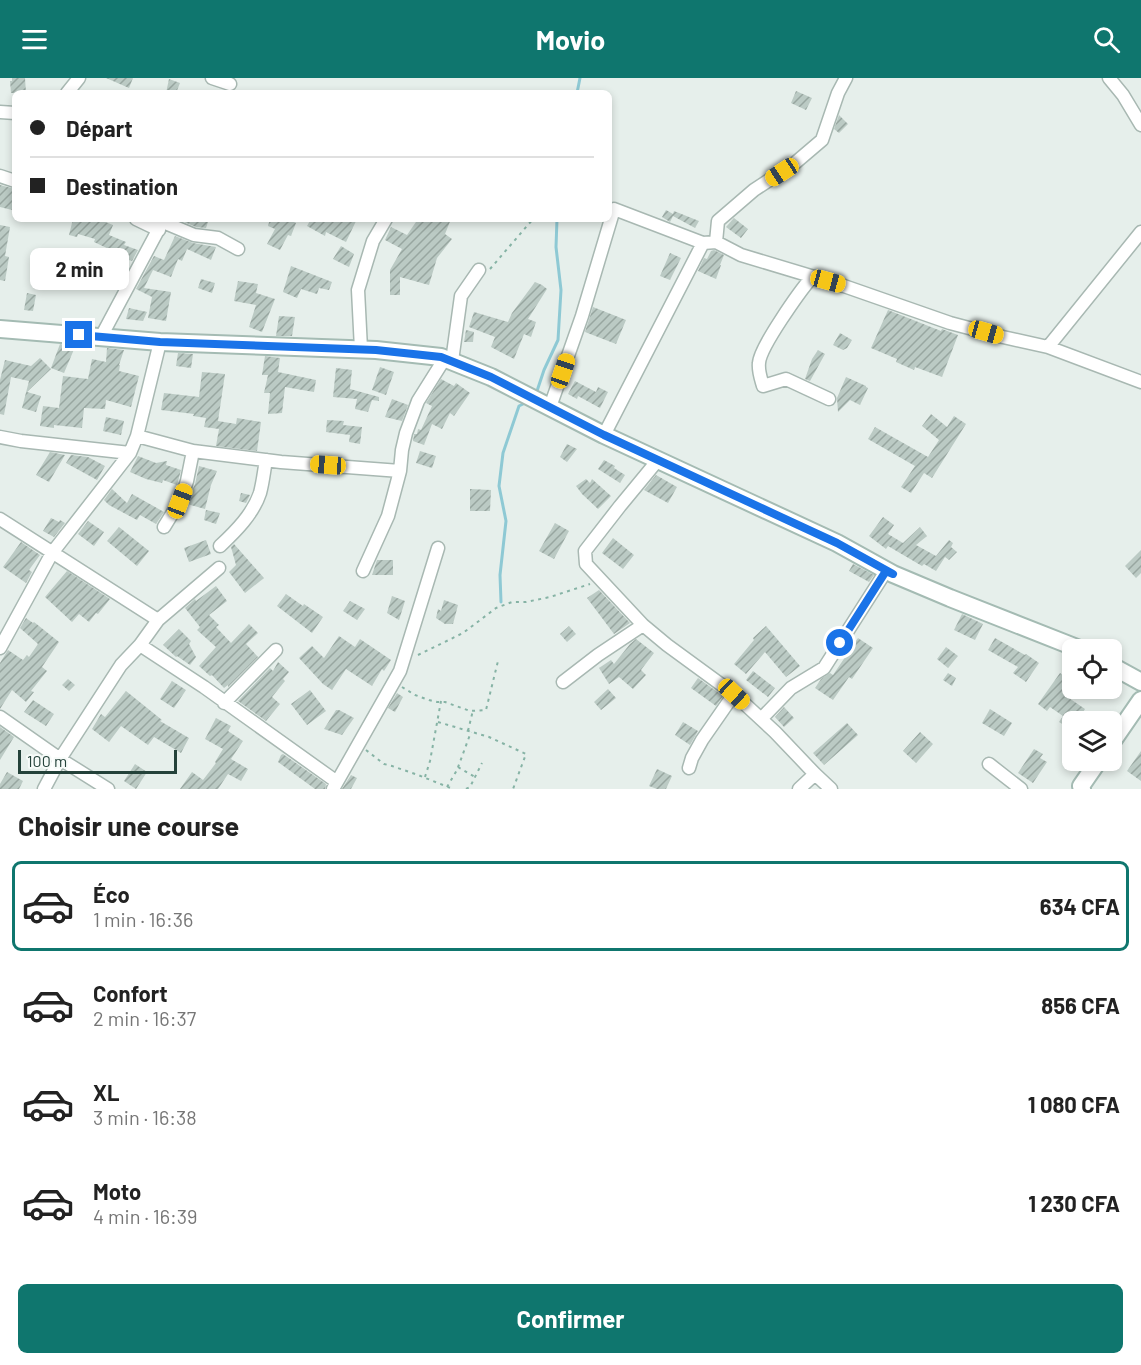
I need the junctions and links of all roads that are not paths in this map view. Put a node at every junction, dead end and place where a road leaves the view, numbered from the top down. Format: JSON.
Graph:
{"nodes":[{"id":1,"x":79,"y":78,"type":"edge"},
{"id":2,"x":212,"y":78,"type":"edge"},
{"id":3,"x":846,"y":78,"type":"edge"},
{"id":4,"x":1110,"y":78,"type":"edge"},
{"id":5,"x":230,"y":85,"type":"edge"},
{"id":6,"x":69,"y":90,"type":"edge"},
{"id":7,"x":1141,"y":125,"type":"edge"},
{"id":8,"x":612,"y":216,"type":"edge"},
{"id":9,"x":384,"y":222,"type":"edge"},
{"id":10,"x":610,"y":222,"type":"edge"},
{"id":11,"x":162,"y":224,"type":"edge"},
{"id":12,"x":1141,"y":232,"type":"edge"},
{"id":13,"x":710,"y":242,"type":"junction"},
{"id":14,"x":238,"y":249,"type":"dead end"},
{"id":15,"x":479,"y":270,"type":"road end"},
{"id":16,"x":812,"y":277,"type":"junction"},
{"id":17,"x":0,"y":329,"type":"edge"},
{"id":18,"x":101,"y":337,"type":"junction"},
{"id":19,"x":160,"y":342,"type":"junction"},
{"id":20,"x":1048,"y":347,"type":"junction"},
{"id":21,"x":361,"y":349,"type":"junction"},
{"id":22,"x":448,"y":360,"type":"junction"},
{"id":23,"x":1141,"y":382,"type":"edge"},
{"id":24,"x":829,"y":399,"type":"dead end"},
{"id":25,"x":550,"y":407,"type":"junction"},
{"id":26,"x":604,"y":435,"type":"junction"},
{"id":27,"x":137,"y":436,"type":"junction"},
{"id":28,"x":0,"y":437,"type":"edge"},
{"id":29,"x":193,"y":451,"type":"junction"},
{"id":30,"x":130,"y":453,"type":"junction"},
{"id":31,"x":266,"y":460,"type":"junction"},
{"id":32,"x":658,"y":460,"type":"junction"},
{"id":33,"x":400,"y":471,"type":"junction"},
{"id":34,"x":0,"y":519,"type":"edge"},
{"id":35,"x":164,"y":527,"type":"dead end"},
{"id":36,"x":220,"y":546,"type":"dead end"},
{"id":37,"x":438,"y":548,"type":"dead end"},
{"id":38,"x":52,"y":553,"type":"junction"},
{"id":39,"x":219,"y":568,"type":"dead end"},
{"id":40,"x":363,"y":571,"type":"dead end"},
{"id":41,"x":893,"y":574,"type":"junction"},
{"id":42,"x":158,"y":620,"type":"junction"},
{"id":43,"x":643,"y":625,"type":"junction"},
{"id":44,"x":1062,"y":642,"type":"edge"},
{"id":45,"x":140,"y":645,"type":"junction"},
{"id":46,"x":0,"y":648,"type":"edge"},
{"id":47,"x":276,"y":650,"type":"dead end"},
{"id":48,"x":1122,"y":672,"type":"edge"},
{"id":49,"x":563,"y":682,"type":"dead end"},
{"id":50,"x":1141,"y":682,"type":"edge"},
{"id":51,"x":734,"y":694,"type":"junction"},
{"id":52,"x":1141,"y":700,"type":"edge"},
{"id":53,"x":224,"y":703,"type":"junction"},
{"id":54,"x":0,"y":717,"type":"edge"},
{"id":55,"x":761,"y":719,"type":"junction"},
{"id":56,"x":1122,"y":728,"type":"edge"},
{"id":57,"x":60,"y":759,"type":"junction"},
{"id":58,"x":989,"y":764,"type":"dead end"},
{"id":59,"x":689,"y":768,"type":"dead end"},
{"id":60,"x":1092,"y":771,"type":"edge"},
{"id":61,"x":815,"y":774,"type":"junction"},
{"id":62,"x":335,"y":785,"type":"edge"},
{"id":63,"x":1080,"y":788,"type":"edge"},
{"id":64,"x":44,"y":789,"type":"edge"},
{"id":65,"x":108,"y":789,"type":"edge"},
{"id":66,"x":799,"y":789,"type":"edge"},
{"id":67,"x":831,"y":789,"type":"edge"},
{"id":68,"x":1021,"y":789,"type":"edge"}],
"edges":[{"from":1,"to":6,"type":"street"},
{"from":2,"to":5,"type":"street"},
{"from":3,"to":13,"type":"street"},
{"from":4,"to":7,"type":"street"},
{"from":8,"to":13,"type":"street"},
{"from":9,"to":21,"type":"street"},
{"from":10,"to":25,"type":"street"},
{"from":11,"to":14,"type":"street"},
{"from":11,"to":18,"type":"street"},
{"from":12,"to":20,"type":"street"},
{"from":13,"to":16,"type":"street"},
{"from":13,"to":26,"type":"street"},
{"from":15,"to":22,"type":"street"},
{"from":16,"to":20,"type":"street"},
{"from":16,"to":24,"type":"street"},
{"from":17,"to":18,"type":"street"},
{"from":18,"to":19,"type":"street"},
{"from":19,"to":21,"type":"street"},
{"from":19,"to":27,"type":"street"},
{"from":20,"to":23,"type":"street"},
{"from":21,"to":22,"type":"street"},
{"from":22,"to":25,"type":"street"},
{"from":22,"to":33,"type":"street"},
{"from":25,"to":26,"type":"street"},
{"from":26,"to":32,"type":"street"},
{"from":27,"to":29,"type":"street"},
{"from":27,"to":30,"type":"street"},
{"from":28,"to":30,"type":"street"},
{"from":29,"to":31,"type":"street"},
{"from":29,"to":35,"type":"street"},
{"from":30,"to":38,"type":"street"},
{"from":31,"to":33,"type":"street"},
{"from":31,"to":36,"type":"street"},
{"from":32,"to":41,"type":"street"},
{"from":32,"to":43,"type":"street"},
{"from":33,"to":40,"type":"street"},
{"from":34,"to":38,"type":"street"},
{"from":37,"to":62,"type":"street"},
{"from":38,"to":42,"type":"street"},
{"from":38,"to":46,"type":"street"},
{"from":39,"to":42,"type":"street"},
{"from":41,"to":44,"type":"street"},
{"from":41,"to":55,"type":"street"},
{"from":42,"to":45,"type":"street"},
{"from":43,"to":49,"type":"street"},
{"from":43,"to":51,"type":"street"},
{"from":45,"to":53,"type":"street"},
{"from":45,"to":57,"type":"street"},
{"from":47,"to":53,"type":"street"},
{"from":48,"to":50,"type":"street"},
{"from":51,"to":55,"type":"street"},
{"from":51,"to":59,"type":"street"},
{"from":52,"to":56,"type":"street"},
{"from":53,"to":62,"type":"street"},
{"from":54,"to":57,"type":"street"},
{"from":55,"to":61,"type":"street"},
{"from":57,"to":64,"type":"street"},
{"from":57,"to":65,"type":"street"},
{"from":58,"to":68,"type":"street"},
{"from":60,"to":63,"type":"street"},
{"from":61,"to":66,"type":"street"},
{"from":61,"to":67,"type":"street"}]}
